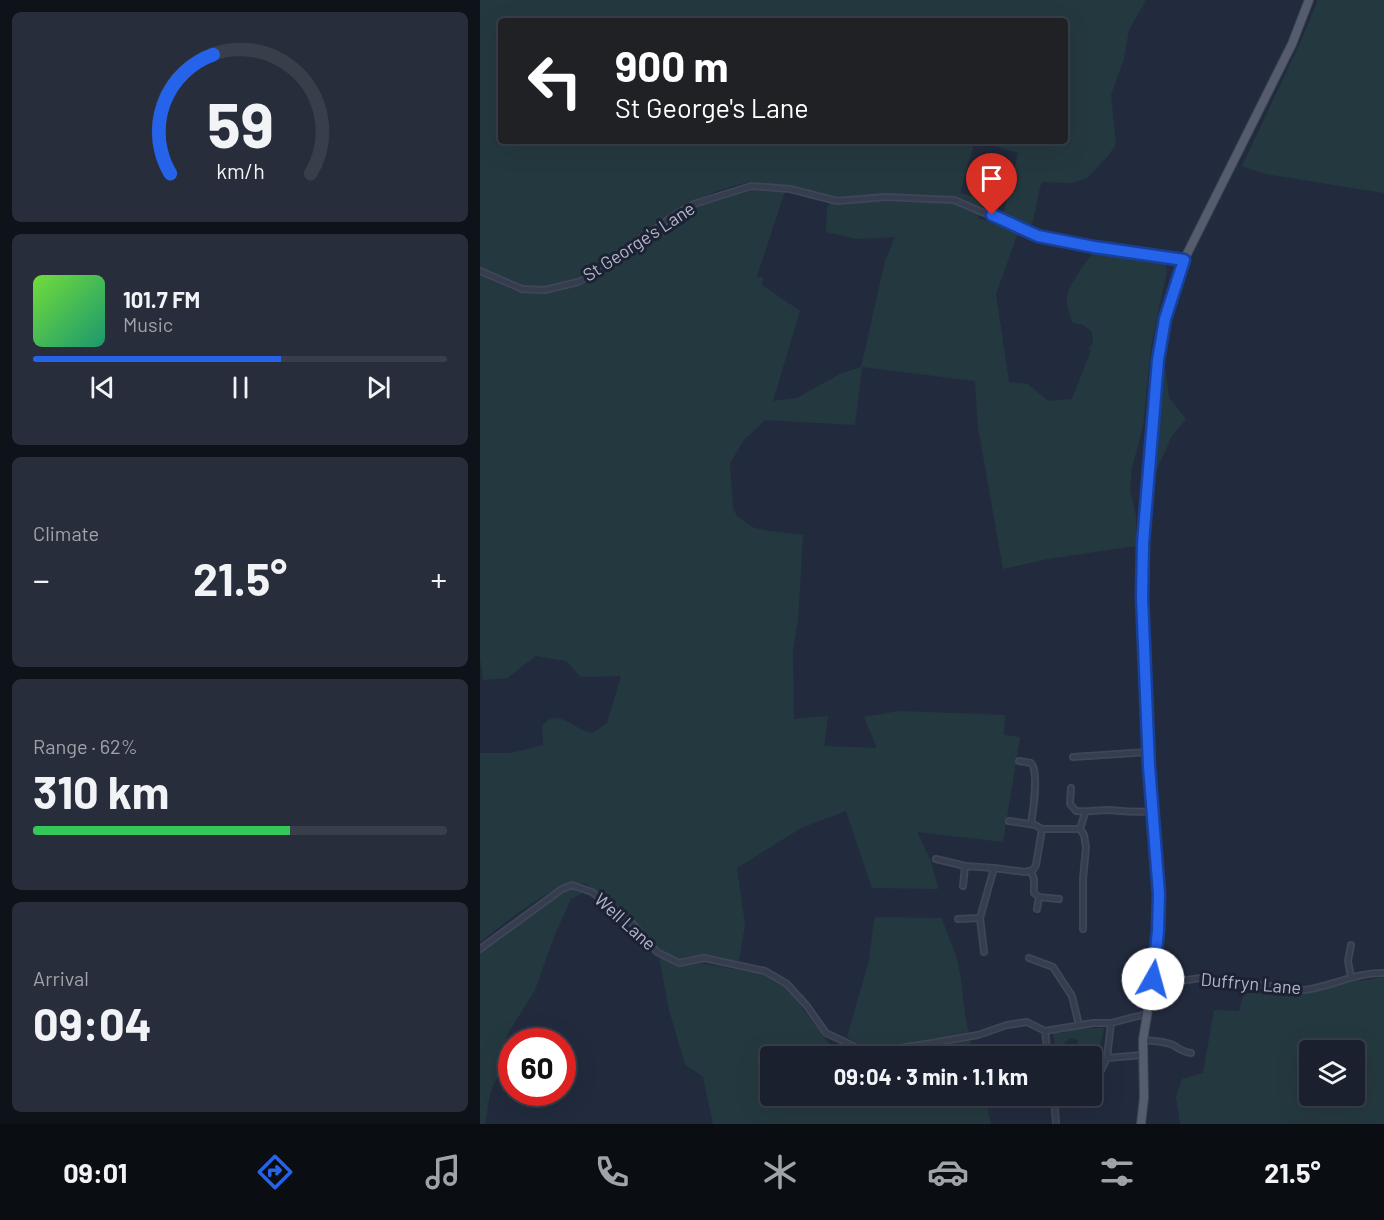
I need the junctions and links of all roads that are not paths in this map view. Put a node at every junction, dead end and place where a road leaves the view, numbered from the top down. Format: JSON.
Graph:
{"nodes":[{"id":1,"x":1309,"y":0,"type":"edge"},
{"id":2,"x":1184,"y":260,"type":"junction"},
{"id":3,"x":480,"y":271,"type":"edge"},
{"id":4,"x":1148,"y":752,"type":"junction"},
{"id":5,"x":1073,"y":757,"type":"dead end"},
{"id":6,"x":1019,"y":761,"type":"dead end"},
{"id":7,"x":1071,"y":788,"type":"dead end"},
{"id":8,"x":1152,"y":811,"type":"junction"},
{"id":9,"x":1085,"y":813,"type":"junction"},
{"id":10,"x":1009,"y":821,"type":"dead end"},
{"id":11,"x":1030,"y":824,"type":"junction"},
{"id":12,"x":1042,"y":829,"type":"junction"},
{"id":13,"x":1080,"y":829,"type":"junction"},
{"id":14,"x":936,"y":859,"type":"dead end"},
{"id":15,"x":965,"y":866,"type":"junction"},
{"id":16,"x":994,"y":868,"type":"junction"},
{"id":17,"x":1031,"y":871,"type":"junction"},
{"id":18,"x":963,"y":886,"type":"dead end"},
{"id":19,"x":1039,"y":897,"type":"junction"},
{"id":20,"x":1059,"y":900,"type":"dead end"},
{"id":21,"x":1037,"y":909,"type":"dead end"},
{"id":22,"x":981,"y":918,"type":"junction"},
{"id":23,"x":958,"y":919,"type":"dead end"},
{"id":24,"x":1083,"y":929,"type":"dead end"},
{"id":25,"x":1351,"y":945,"type":"dead end"},
{"id":26,"x":480,"y":949,"type":"edge"},
{"id":27,"x":984,"y":952,"type":"dead end"},
{"id":28,"x":1029,"y":958,"type":"dead end"},
{"id":29,"x":1384,"y":973,"type":"edge"},
{"id":30,"x":1351,"y":976,"type":"junction"},
{"id":31,"x":1153,"y":979,"type":"junction"},
{"id":32,"x":1146,"y":1014,"type":"junction"},
{"id":33,"x":1111,"y":1023,"type":"junction"},
{"id":34,"x":1079,"y":1025,"type":"junction"},
{"id":35,"x":1046,"y":1031,"type":"junction"},
{"id":36,"x":1143,"y":1040,"type":"junction"},
{"id":37,"x":1047,"y":1046,"type":"edge"},
{"id":38,"x":1191,"y":1053,"type":"dead end"},
{"id":39,"x":1143,"y":1055,"type":"junction"},
{"id":40,"x":1107,"y":1058,"type":"junction"},
{"id":41,"x":1102,"y":1072,"type":"edge"},
{"id":42,"x":1056,"y":1106,"type":"edge"},
{"id":43,"x":1056,"y":1124,"type":"edge"},
{"id":44,"x":1141,"y":1124,"type":"edge"}],
"edges":[{"from":1,"to":2,"type":"main road"},
{"from":2,"to":3,"type":"street","name":"St George's Lane"},
{"from":2,"to":4,"type":"main road"},
{"from":4,"to":5,"type":"street"},
{"from":4,"to":8,"type":"main road"},
{"from":6,"to":11,"type":"street"},
{"from":7,"to":9,"type":"street"},
{"from":8,"to":9,"type":"street"},
{"from":8,"to":31,"type":"main road"},
{"from":9,"to":13,"type":"street"},
{"from":10,"to":11,"type":"street"},
{"from":11,"to":12,"type":"street"},
{"from":12,"to":13,"type":"street"},
{"from":12,"to":17,"type":"street"},
{"from":13,"to":24,"type":"street"},
{"from":14,"to":15,"type":"street"},
{"from":15,"to":16,"type":"street"},
{"from":15,"to":18,"type":"street"},
{"from":16,"to":17,"type":"street"},
{"from":16,"to":22,"type":"street"},
{"from":17,"to":19,"type":"street"},
{"from":19,"to":20,"type":"street"},
{"from":19,"to":21,"type":"street"},
{"from":22,"to":23,"type":"street"},
{"from":22,"to":27,"type":"street"},
{"from":25,"to":30,"type":"street"},
{"from":26,"to":35,"type":"street","name":"Well Lane"},
{"from":28,"to":34,"type":"street"},
{"from":29,"to":30,"type":"street","name":"Duffryn Lane"},
{"from":30,"to":31,"type":"street","name":"Duffryn Lane"},
{"from":31,"to":32,"type":"main road"},
{"from":32,"to":33,"type":"street","name":"Well Lane"},
{"from":32,"to":36,"type":"main road"},
{"from":33,"to":34,"type":"street","name":"Well Lane"},
{"from":33,"to":40,"type":"street"},
{"from":34,"to":35,"type":"street","name":"Well Lane"},
{"from":35,"to":37,"type":"street"},
{"from":36,"to":38,"type":"street"},
{"from":36,"to":39,"type":"main road"},
{"from":39,"to":40,"type":"street"},
{"from":39,"to":44,"type":"main road"},
{"from":40,"to":41,"type":"street"},
{"from":42,"to":43,"type":"street"}]}
